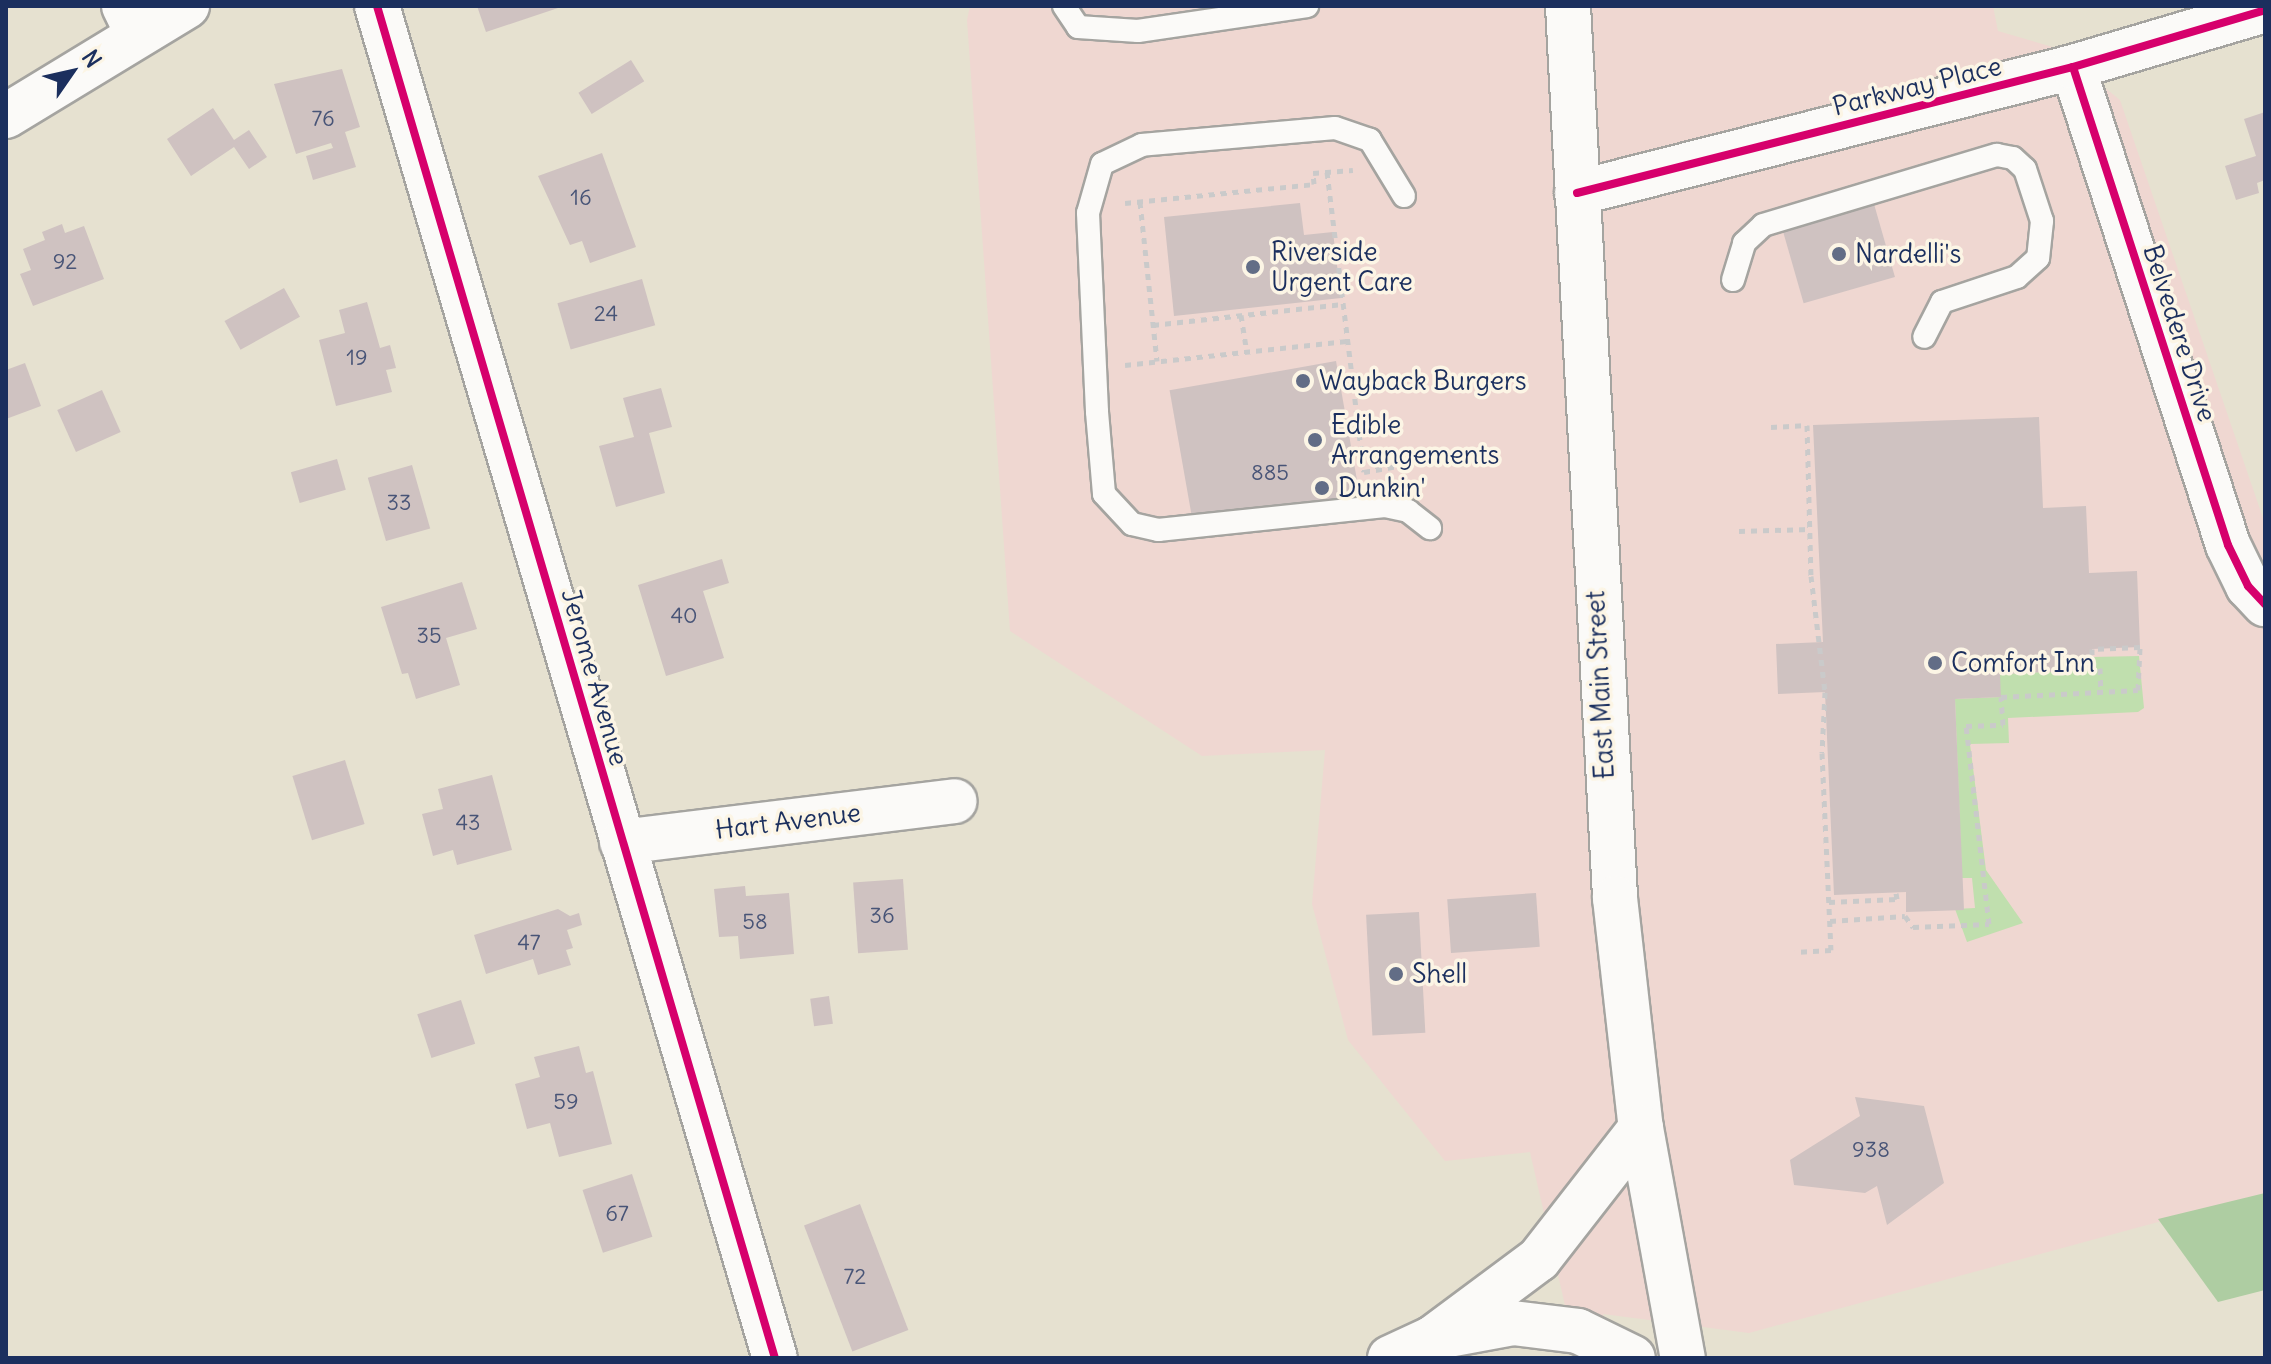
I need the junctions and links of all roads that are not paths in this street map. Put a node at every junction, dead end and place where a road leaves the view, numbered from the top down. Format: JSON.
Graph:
{"nodes":[{"id":1,"x":187,"y":6,"type":"edge"},
{"id":2,"x":377,"y":6,"type":"edge"},
{"id":3,"x":1064,"y":6,"type":"edge"},
{"id":4,"x":1307,"y":6,"type":"edge"},
{"id":5,"x":1568,"y":6,"type":"edge"},
{"id":6,"x":2265,"y":10,"type":"edge"},
{"id":7,"x":131,"y":20,"type":"edge"},
{"id":8,"x":2073,"y":67,"type":"junction"},
{"id":9,"x":6,"y":116,"type":"edge"},
{"id":10,"x":1577,"y":193,"type":"junction"},
{"id":11,"x":1404,"y":196,"type":"dead end"},
{"id":12,"x":1733,"y":280,"type":"dead end"},
{"id":13,"x":1924,"y":337,"type":"dead end"},
{"id":14,"x":1430,"y":528,"type":"dead end"},
{"id":15,"x":2265,"y":604,"type":"edge"},
{"id":16,"x":954,"y":801,"type":"dead end"},
{"id":17,"x":622,"y":842,"type":"junction"},
{"id":18,"x":1641,"y":1128,"type":"junction"},
{"id":19,"x":1433,"y":1338,"type":"junction"},
{"id":20,"x":775,"y":1358,"type":"edge"},
{"id":21,"x":1390,"y":1358,"type":"edge"},
{"id":22,"x":1633,"y":1358,"type":"edge"},
{"id":23,"x":1683,"y":1358,"type":"edge"}],
"edges":[{"from":1,"to":7,"type":"main road"},
{"from":2,"to":17,"type":"main road","name":"Jerome Avenue"},
{"from":3,"to":4,"type":"lane"},
{"from":5,"to":10,"type":"main road","name":"East Main Street"},
{"from":6,"to":8,"type":"main road","name":"Parkway Place"},
{"from":7,"to":9,"type":"main road"},
{"from":8,"to":10,"type":"main road","name":"Parkway Place"},
{"from":8,"to":15,"type":"main road","name":"Belvedere Drive"},
{"from":10,"to":18,"type":"main road","name":"East Main Street"},
{"from":11,"to":14,"type":"lane"},
{"from":12,"to":13,"type":"lane"},
{"from":16,"to":17,"type":"main road","name":"Hart Avenue"},
{"from":17,"to":20,"type":"main road","name":"Jerome Avenue"},
{"from":18,"to":19,"type":"main road"},
{"from":18,"to":23,"type":"main road","name":"East Main Street"},
{"from":19,"to":21,"type":"main road"},
{"from":19,"to":22,"type":"main road"}]}
